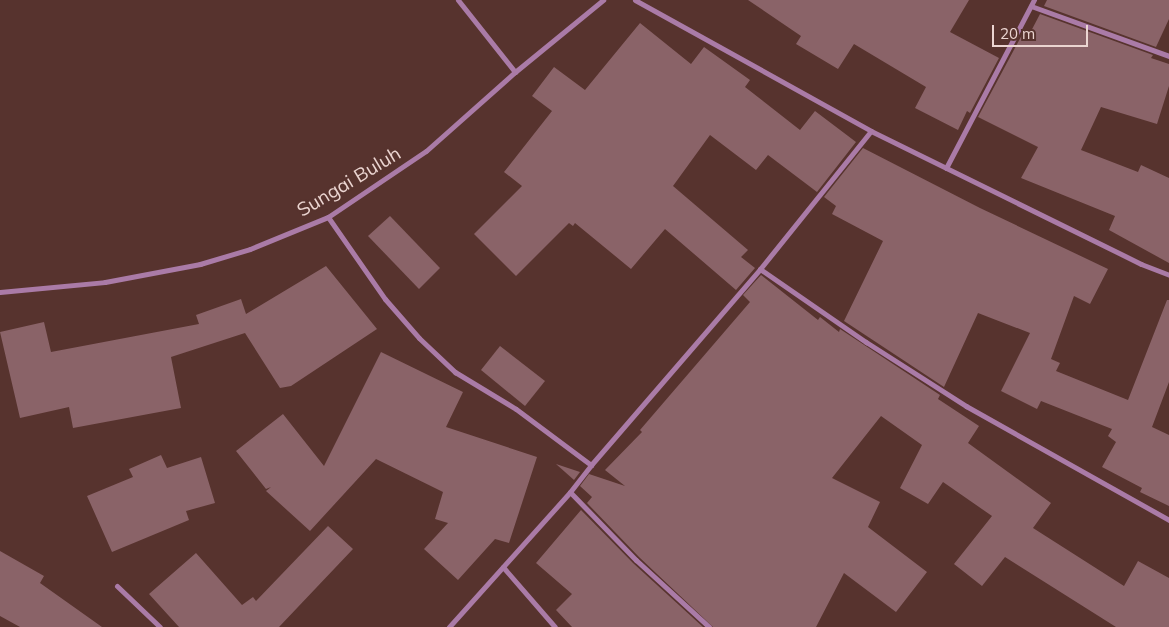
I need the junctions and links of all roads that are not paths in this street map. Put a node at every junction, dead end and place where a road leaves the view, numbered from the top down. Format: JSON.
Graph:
{"nodes":[{"id":1,"x":458,"y":0,"type":"edge"},
{"id":2,"x":603,"y":0,"type":"edge"},
{"id":3,"x":635,"y":0,"type":"edge"},
{"id":4,"x":1034,"y":0,"type":"edge"},
{"id":5,"x":1031,"y":6,"type":"junction"},
{"id":6,"x":1169,"y":56,"type":"edge"},
{"id":7,"x":515,"y":72,"type":"junction"},
{"id":8,"x":871,"y":131,"type":"junction"},
{"id":9,"x":946,"y":168,"type":"junction"},
{"id":10,"x":328,"y":217,"type":"junction"},
{"id":11,"x":760,"y":268,"type":"junction"},
{"id":12,"x":1169,"y":275,"type":"edge"},
{"id":13,"x":0,"y":292,"type":"edge"},
{"id":14,"x":591,"y":465,"type":"junction"},
{"id":15,"x":570,"y":492,"type":"junction"},
{"id":16,"x":1169,"y":520,"type":"edge"},
{"id":17,"x":503,"y":567,"type":"junction"},
{"id":18,"x":117,"y":586,"type":"dead end"},
{"id":19,"x":160,"y":627,"type":"edge"},
{"id":20,"x":448,"y":627,"type":"edge"},
{"id":21,"x":555,"y":627,"type":"edge"},
{"id":22,"x":709,"y":627,"type":"edge"}],
"edges":[{"from":1,"to":7,"type":"street"},
{"from":2,"to":7,"type":"street","name":"Sungai Buluh"},
{"from":3,"to":8,"type":"street"},
{"from":4,"to":5,"type":"street"},
{"from":5,"to":6,"type":"street"},
{"from":5,"to":9,"type":"street"},
{"from":7,"to":10,"type":"street","name":"Sungai Buluh"},
{"from":8,"to":9,"type":"street"},
{"from":8,"to":11,"type":"street"},
{"from":9,"to":12,"type":"street"},
{"from":10,"to":13,"type":"street","name":"Sungai Buluh"},
{"from":10,"to":14,"type":"street"},
{"from":11,"to":14,"type":"street"},
{"from":11,"to":16,"type":"street"},
{"from":14,"to":15,"type":"street"},
{"from":15,"to":17,"type":"street"},
{"from":15,"to":22,"type":"street"},
{"from":17,"to":20,"type":"street"},
{"from":17,"to":21,"type":"street"},
{"from":18,"to":19,"type":"street"}]}
